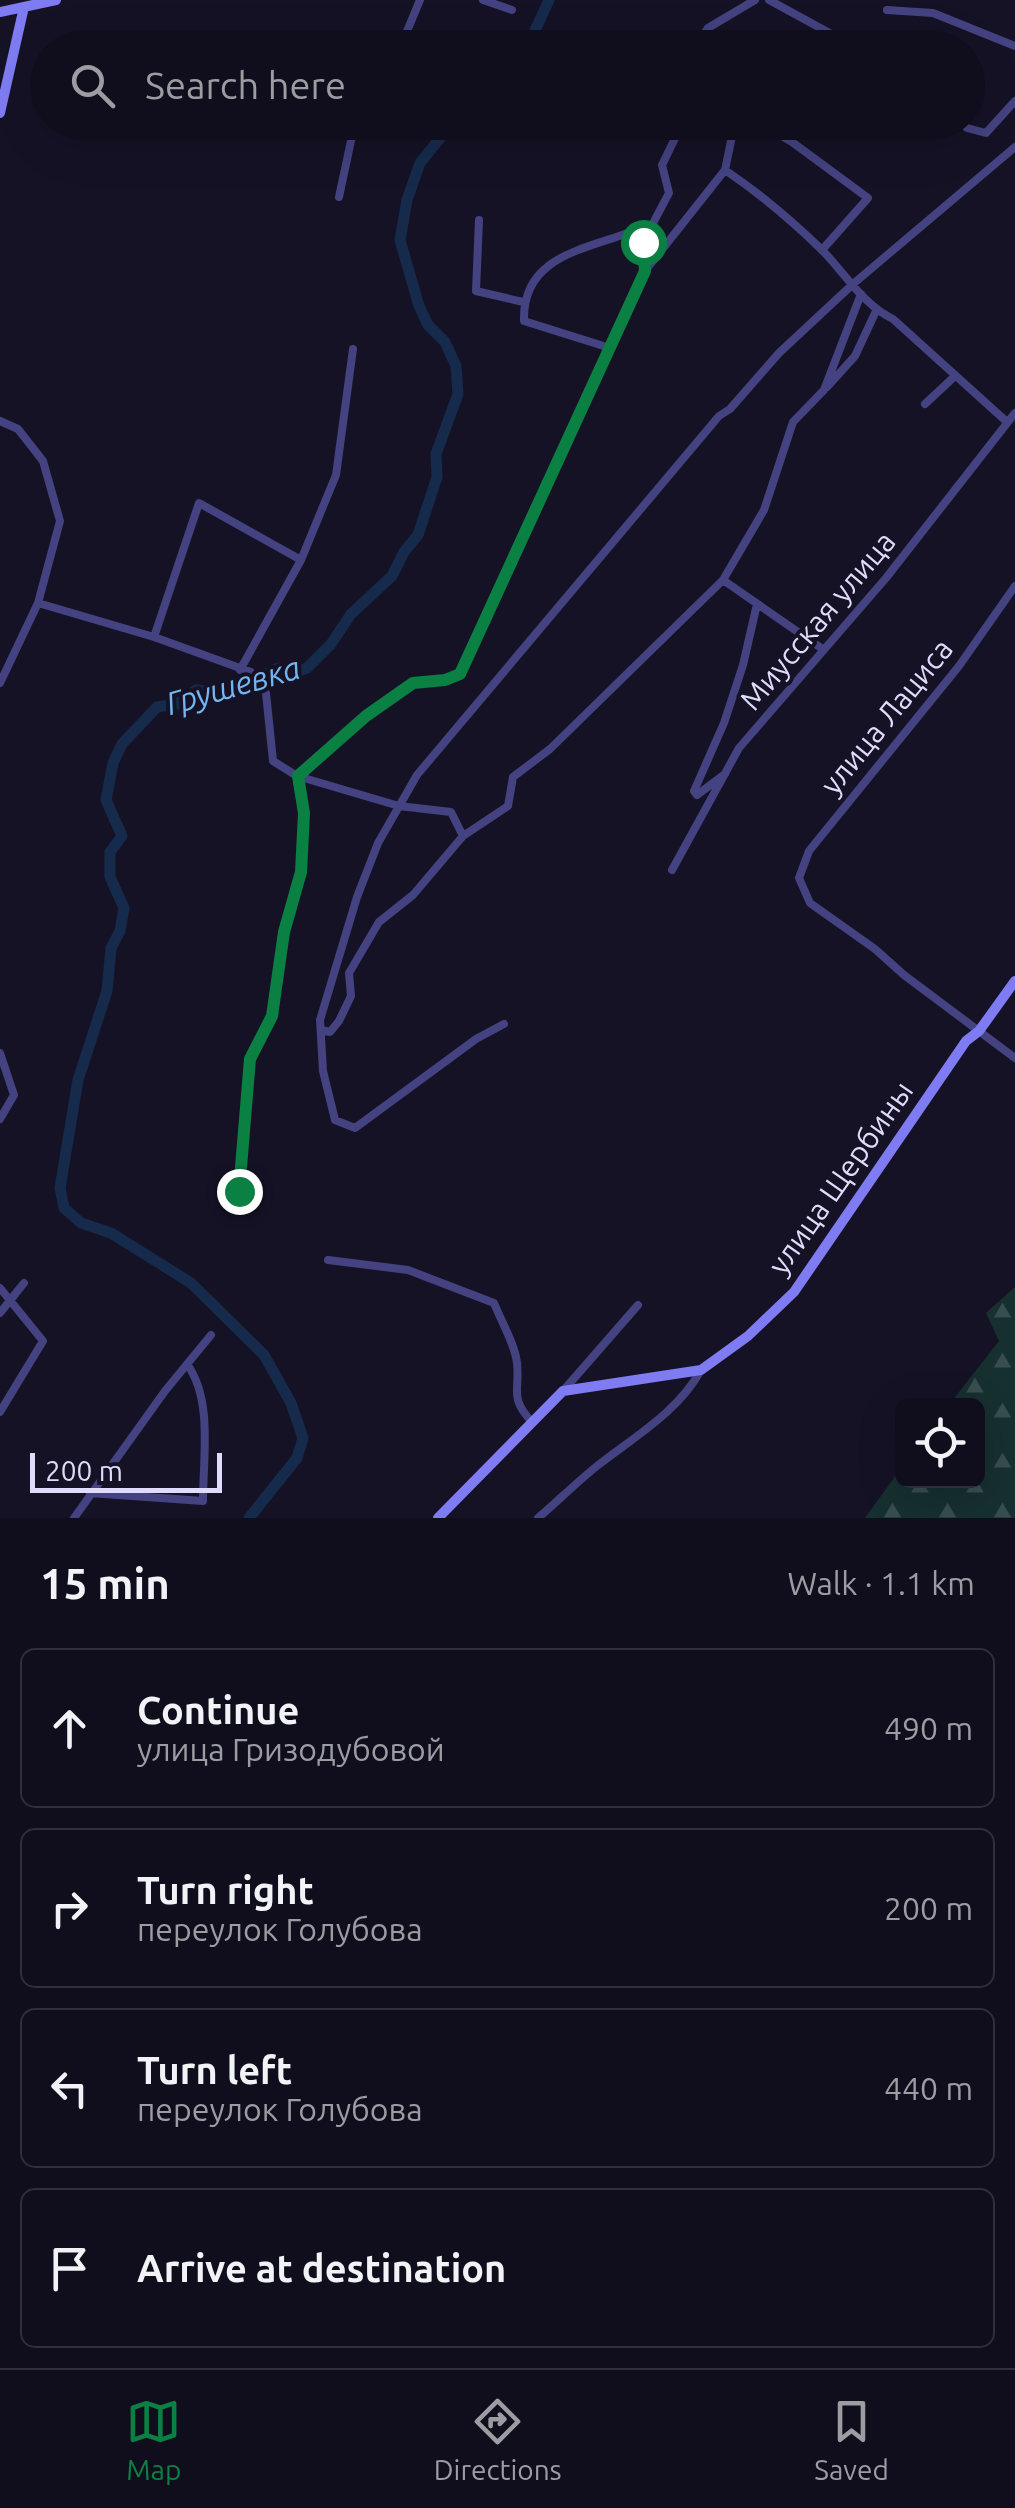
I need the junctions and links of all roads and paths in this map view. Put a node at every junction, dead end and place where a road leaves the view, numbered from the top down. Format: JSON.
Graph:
{"nodes":[{"id":1,"x":56,"y":0,"type":"edge"},
{"id":2,"x":420,"y":0,"type":"edge"},
{"id":3,"x":484,"y":0,"type":"edge"},
{"id":4,"x":755,"y":0,"type":"edge"},
{"id":5,"x":769,"y":0,"type":"edge"},
{"id":6,"x":24,"y":7,"type":"junction"},
{"id":7,"x":512,"y":10,"type":"dead end"},
{"id":8,"x":886,"y":10,"type":"dead end"},
{"id":9,"x":0,"y":12,"type":"edge"},
{"id":10,"x":408,"y":30,"type":"edge"},
{"id":11,"x":707,"y":30,"type":"edge"},
{"id":12,"x":824,"y":30,"type":"edge"},
{"id":13,"x":975,"y":30,"type":"edge"},
{"id":14,"x":985,"y":34,"type":"edge"},
{"id":15,"x":1015,"y":46,"type":"edge"},
{"id":16,"x":1015,"y":101,"type":"edge"},
{"id":17,"x":0,"y":113,"type":"edge"},
{"id":18,"x":985,"y":133,"type":"edge"},
{"id":19,"x":352,"y":140,"type":"edge"},
{"id":20,"x":674,"y":140,"type":"edge"},
{"id":21,"x":731,"y":140,"type":"edge"},
{"id":22,"x":789,"y":140,"type":"edge"},
{"id":23,"x":1015,"y":147,"type":"edge"},
{"id":24,"x":725,"y":170,"type":"junction"},
{"id":25,"x":340,"y":197,"type":"dead end"},
{"id":26,"x":478,"y":220,"type":"dead end"},
{"id":27,"x":643,"y":242,"type":"junction"},
{"id":28,"x":822,"y":250,"type":"junction"},
{"id":29,"x":658,"y":254,"type":"junction"},
{"id":30,"x":645,"y":271,"type":"junction"},
{"id":31,"x":853,"y":284,"type":"junction"},
{"id":32,"x":860,"y":294,"type":"junction"},
{"id":33,"x":524,"y":302,"type":"junction"},
{"id":34,"x":876,"y":311,"type":"junction"},
{"id":35,"x":610,"y":348,"type":"junction"},
{"id":36,"x":353,"y":349,"type":"dead end"},
{"id":37,"x":956,"y":376,"type":"junction"},
{"id":38,"x":824,"y":390,"type":"junction"},
{"id":39,"x":925,"y":404,"type":"dead end"},
{"id":40,"x":1015,"y":413,"type":"edge"},
{"id":41,"x":0,"y":421,"type":"edge"},
{"id":42,"x":1007,"y":422,"type":"junction"},
{"id":43,"x":301,"y":560,"type":"junction"},
{"id":44,"x":723,"y":580,"type":"junction"},
{"id":45,"x":1015,"y":586,"type":"edge"},
{"id":46,"x":38,"y":603,"type":"junction"},
{"id":47,"x":757,"y":604,"type":"junction"},
{"id":48,"x":154,"y":637,"type":"junction"},
{"id":49,"x":824,"y":650,"type":"junction"},
{"id":50,"x":240,"y":670,"type":"junction"},
{"id":51,"x":0,"y":683,"type":"edge"},
{"id":52,"x":725,"y":774,"type":"junction"},
{"id":53,"x":298,"y":776,"type":"junction"},
{"id":54,"x":399,"y":806,"type":"junction"},
{"id":55,"x":463,"y":836,"type":"junction"},
{"id":56,"x":672,"y":870,"type":"dead end"},
{"id":57,"x":1015,"y":981,"type":"edge"},
{"id":58,"x":504,"y":1024,"type":"dead end"},
{"id":59,"x":321,"y":1030,"type":"junction"},
{"id":60,"x":979,"y":1031,"type":"junction"},
{"id":61,"x":0,"y":1054,"type":"edge"},
{"id":62,"x":1015,"y":1058,"type":"edge"},
{"id":63,"x":0,"y":1120,"type":"edge"},
{"id":64,"x":239,"y":1191,"type":"dead end"},
{"id":65,"x":328,"y":1260,"type":"dead end"},
{"id":66,"x":24,"y":1283,"type":"dead end"},
{"id":67,"x":0,"y":1288,"type":"edge"},
{"id":68,"x":10,"y":1301,"type":"junction"},
{"id":69,"x":638,"y":1305,"type":"dead end"},
{"id":70,"x":0,"y":1313,"type":"edge"},
{"id":71,"x":211,"y":1335,"type":"dead end"},
{"id":72,"x":187,"y":1364,"type":"junction"},
{"id":73,"x":701,"y":1370,"type":"junction"},
{"id":74,"x":563,"y":1391,"type":"junction"},
{"id":75,"x":0,"y":1412,"type":"edge"},
{"id":76,"x":532,"y":1422,"type":"junction"},
{"id":77,"x":90,"y":1493,"type":"junction"},
{"id":78,"x":74,"y":1518,"type":"edge"},
{"id":79,"x":438,"y":1518,"type":"edge"},
{"id":80,"x":538,"y":1518,"type":"edge"}],
"edges":[{"from":1,"to":6,"type":"street"},
{"from":2,"to":10,"type":"street"},
{"from":3,"to":7,"type":"street"},
{"from":4,"to":11,"type":"street"},
{"from":5,"to":12,"type":"street"},
{"from":6,"to":9,"type":"street"},
{"from":6,"to":17,"type":"street"},
{"from":8,"to":13,"type":"street"},
{"from":14,"to":15,"type":"street"},
{"from":16,"to":18,"type":"street"},
{"from":19,"to":25,"type":"street"},
{"from":20,"to":27,"type":"street"},
{"from":21,"to":24,"type":"street"},
{"from":22,"to":28,"type":"street"},
{"from":23,"to":31,"type":"street"},
{"from":24,"to":28,"type":"street"},
{"from":24,"to":29,"type":"street"},
{"from":26,"to":33,"type":"street"},
{"from":27,"to":29,"type":"street"},
{"from":27,"to":30,"type":"street"},
{"from":27,"to":33,"type":"street"},
{"from":28,"to":31,"type":"street"},
{"from":29,"to":30,"type":"street"},
{"from":30,"to":35,"type":"street"},
{"from":31,"to":32,"type":"street"},
{"from":31,"to":54,"type":"street"},
{"from":32,"to":34,"type":"street"},
{"from":32,"to":38,"type":"street"},
{"from":33,"to":35,"type":"street"},
{"from":34,"to":37,"type":"street"},
{"from":34,"to":38,"type":"street"},
{"from":35,"to":53,"type":"street"},
{"from":36,"to":43,"type":"street"},
{"from":37,"to":39,"type":"street"},
{"from":37,"to":42,"type":"street"},
{"from":38,"to":44,"type":"street"},
{"from":40,"to":42,"type":"street","name":"Миусская улица"},
{"from":41,"to":46,"type":"street"},
{"from":42,"to":49,"type":"street","name":"Миусская улица"},
{"from":43,"to":48,"type":"street"},
{"from":43,"to":50,"type":"street"},
{"from":44,"to":47,"type":"street"},
{"from":44,"to":55,"type":"street"},
{"from":45,"to":60,"type":"street","name":"улица Лациса"},
{"from":46,"to":48,"type":"street"},
{"from":46,"to":51,"type":"street"},
{"from":47,"to":49,"type":"street"},
{"from":47,"to":52,"type":"street"},
{"from":48,"to":50,"type":"street"},
{"from":49,"to":52,"type":"street","name":"Миусская улица"},
{"from":50,"to":53,"type":"street"},
{"from":52,"to":56,"type":"street","name":"Миусская улица"},
{"from":53,"to":54,"type":"street"},
{"from":53,"to":64,"type":"street"},
{"from":54,"to":55,"type":"street"},
{"from":54,"to":59,"type":"street"},
{"from":55,"to":59,"type":"street"},
{"from":57,"to":60,"type":"street","name":"улица Щербины"},
{"from":58,"to":59,"type":"street"},
{"from":60,"to":62,"type":"street"},
{"from":60,"to":73,"type":"street","name":"улица Щербины"},
{"from":61,"to":63,"type":"street"},
{"from":65,"to":76,"type":"street"},
{"from":66,"to":68,"type":"street"},
{"from":67,"to":68,"type":"street"},
{"from":68,"to":70,"type":"street"},
{"from":68,"to":75,"type":"street"},
{"from":69,"to":74,"type":"street"},
{"from":71,"to":72,"type":"street"},
{"from":72,"to":77,"type":"street"},
{"from":72,"to":77,"type":"street"},
{"from":73,"to":74,"type":"street","name":"улица Щербины"},
{"from":73,"to":80,"type":"street"},
{"from":74,"to":76,"type":"street"},
{"from":76,"to":79,"type":"street"},
{"from":77,"to":78,"type":"street"}]}
